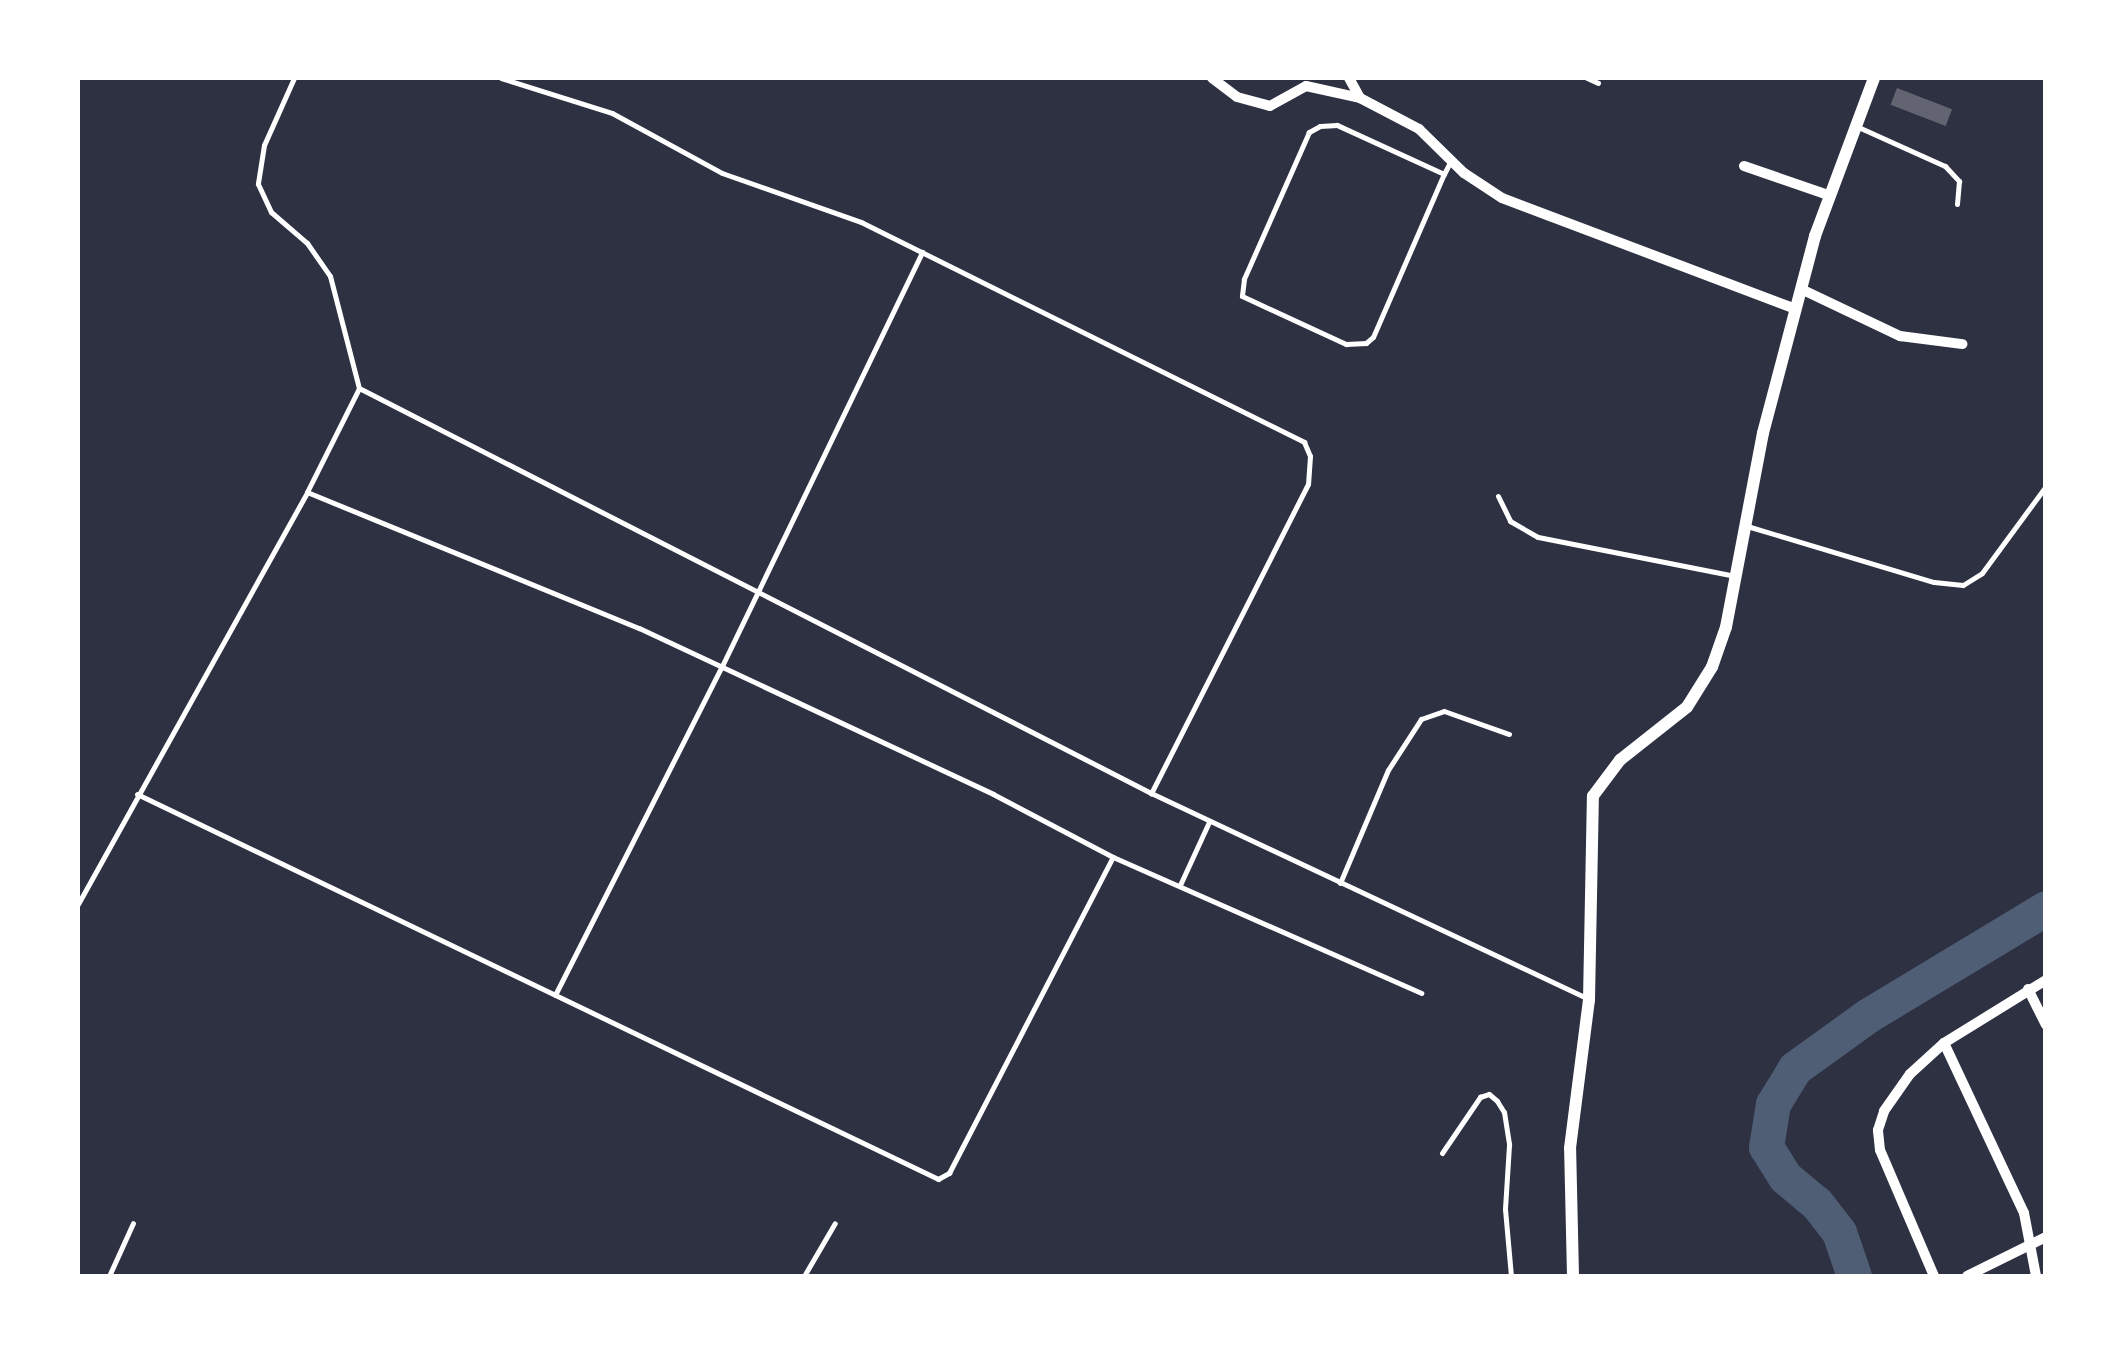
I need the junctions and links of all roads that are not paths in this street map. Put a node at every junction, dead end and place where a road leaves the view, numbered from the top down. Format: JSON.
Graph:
{"nodes":[{"id":1,"x":294,"y":78,"type":"edge"},
{"id":2,"x":501,"y":78,"type":"edge"},
{"id":3,"x":1212,"y":78,"type":"edge"},
{"id":4,"x":1349,"y":78,"type":"edge"},
{"id":5,"x":1586,"y":78,"type":"edge"},
{"id":6,"x":1874,"y":78,"type":"edge"},
{"id":7,"x":1598,"y":82,"type":"dead end"},
{"id":8,"x":1360,"y":98,"type":"junction"},
{"id":9,"x":1854,"y":125,"type":"junction"},
{"id":10,"x":1451,"y":159,"type":"junction"},
{"id":11,"x":1744,"y":166,"type":"dead end"},
{"id":12,"x":1444,"y":174,"type":"junction"},
{"id":13,"x":1828,"y":195,"type":"junction"},
{"id":14,"x":1957,"y":204,"type":"dead end"},
{"id":15,"x":922,"y":252,"type":"junction"},
{"id":16,"x":1801,"y":289,"type":"junction"},
{"id":17,"x":1796,"y":310,"type":"junction"},
{"id":18,"x":1962,"y":344,"type":"dead end"},
{"id":19,"x":358,"y":388,"type":"junction"},
{"id":20,"x":2046,"y":486,"type":"edge"},
{"id":21,"x":307,"y":492,"type":"junction"},
{"id":22,"x":1498,"y":496,"type":"dead end"},
{"id":23,"x":1747,"y":526,"type":"junction"},
{"id":24,"x":1738,"y":577,"type":"junction"},
{"id":25,"x":757,"y":592,"type":"junction"},
{"id":26,"x":722,"y":666,"type":"junction"},
{"id":27,"x":1508,"y":734,"type":"dead end"},
{"id":28,"x":137,"y":794,"type":"junction"},
{"id":29,"x":1151,"y":794,"type":"junction"},
{"id":30,"x":1210,"y":822,"type":"junction"},
{"id":31,"x":1113,"y":857,"type":"junction"},
{"id":32,"x":1340,"y":882,"type":"junction"},
{"id":33,"x":1180,"y":884,"type":"junction"},
{"id":34,"x":78,"y":904,"type":"edge"},
{"id":35,"x":2046,"y":980,"type":"edge"},
{"id":36,"x":2028,"y":988,"type":"junction"},
{"id":37,"x":1421,"y":994,"type":"dead end"},
{"id":38,"x":555,"y":995,"type":"junction"},
{"id":39,"x":1590,"y":1000,"type":"junction"},
{"id":40,"x":2046,"y":1025,"type":"edge"},
{"id":41,"x":1944,"y":1043,"type":"junction"},
{"id":42,"x":1442,"y":1153,"type":"dead end"},
{"id":43,"x":835,"y":1222,"type":"dead end"},
{"id":44,"x":133,"y":1223,"type":"dead end"},
{"id":45,"x":2046,"y":1238,"type":"edge"},
{"id":46,"x":2030,"y":1244,"type":"junction"},
{"id":47,"x":110,"y":1276,"type":"edge"},
{"id":48,"x":804,"y":1276,"type":"edge"},
{"id":49,"x":1511,"y":1276,"type":"edge"},
{"id":50,"x":1574,"y":1276,"type":"edge"},
{"id":51,"x":1934,"y":1276,"type":"edge"},
{"id":52,"x":1967,"y":1276,"type":"edge"},
{"id":53,"x":2036,"y":1276,"type":"edge"}],
"edges":[{"from":1,"to":19,"type":"lane"},
{"from":2,"to":15,"type":"lane"},
{"from":3,"to":8,"type":"street"},
{"from":4,"to":8,"type":"street"},
{"from":5,"to":7,"type":"lane"},
{"from":6,"to":9,"type":"street"},
{"from":8,"to":10,"type":"street"},
{"from":9,"to":13,"type":"street"},
{"from":9,"to":14,"type":"lane"},
{"from":10,"to":12,"type":"lane"},
{"from":10,"to":17,"type":"street"},
{"from":11,"to":13,"type":"street"},
{"from":12,"to":12,"type":"lane"},
{"from":13,"to":16,"type":"street"},
{"from":15,"to":25,"type":"lane"},
{"from":15,"to":29,"type":"lane"},
{"from":16,"to":17,"type":"street"},
{"from":16,"to":18,"type":"street"},
{"from":17,"to":23,"type":"street"},
{"from":19,"to":21,"type":"lane"},
{"from":19,"to":25,"type":"lane"},
{"from":20,"to":23,"type":"lane"},
{"from":21,"to":26,"type":"lane"},
{"from":21,"to":28,"type":"lane"},
{"from":22,"to":24,"type":"lane"},
{"from":23,"to":24,"type":"street"},
{"from":24,"to":39,"type":"street"},
{"from":25,"to":26,"type":"lane"},
{"from":25,"to":29,"type":"lane"},
{"from":26,"to":31,"type":"lane"},
{"from":26,"to":38,"type":"lane"},
{"from":27,"to":32,"type":"lane"},
{"from":28,"to":34,"type":"lane"},
{"from":28,"to":38,"type":"lane"},
{"from":29,"to":30,"type":"lane"},
{"from":30,"to":32,"type":"lane"},
{"from":30,"to":33,"type":"lane"},
{"from":31,"to":33,"type":"lane"},
{"from":31,"to":38,"type":"lane"},
{"from":32,"to":39,"type":"lane"},
{"from":33,"to":37,"type":"lane"},
{"from":35,"to":36,"type":"street"},
{"from":36,"to":40,"type":"street"},
{"from":36,"to":41,"type":"street"},
{"from":39,"to":50,"type":"street"},
{"from":41,"to":46,"type":"street"},
{"from":41,"to":51,"type":"street"},
{"from":42,"to":49,"type":"lane"},
{"from":43,"to":48,"type":"lane"},
{"from":44,"to":47,"type":"lane"},
{"from":45,"to":46,"type":"street"},
{"from":46,"to":52,"type":"street"},
{"from":46,"to":53,"type":"street"}]}
